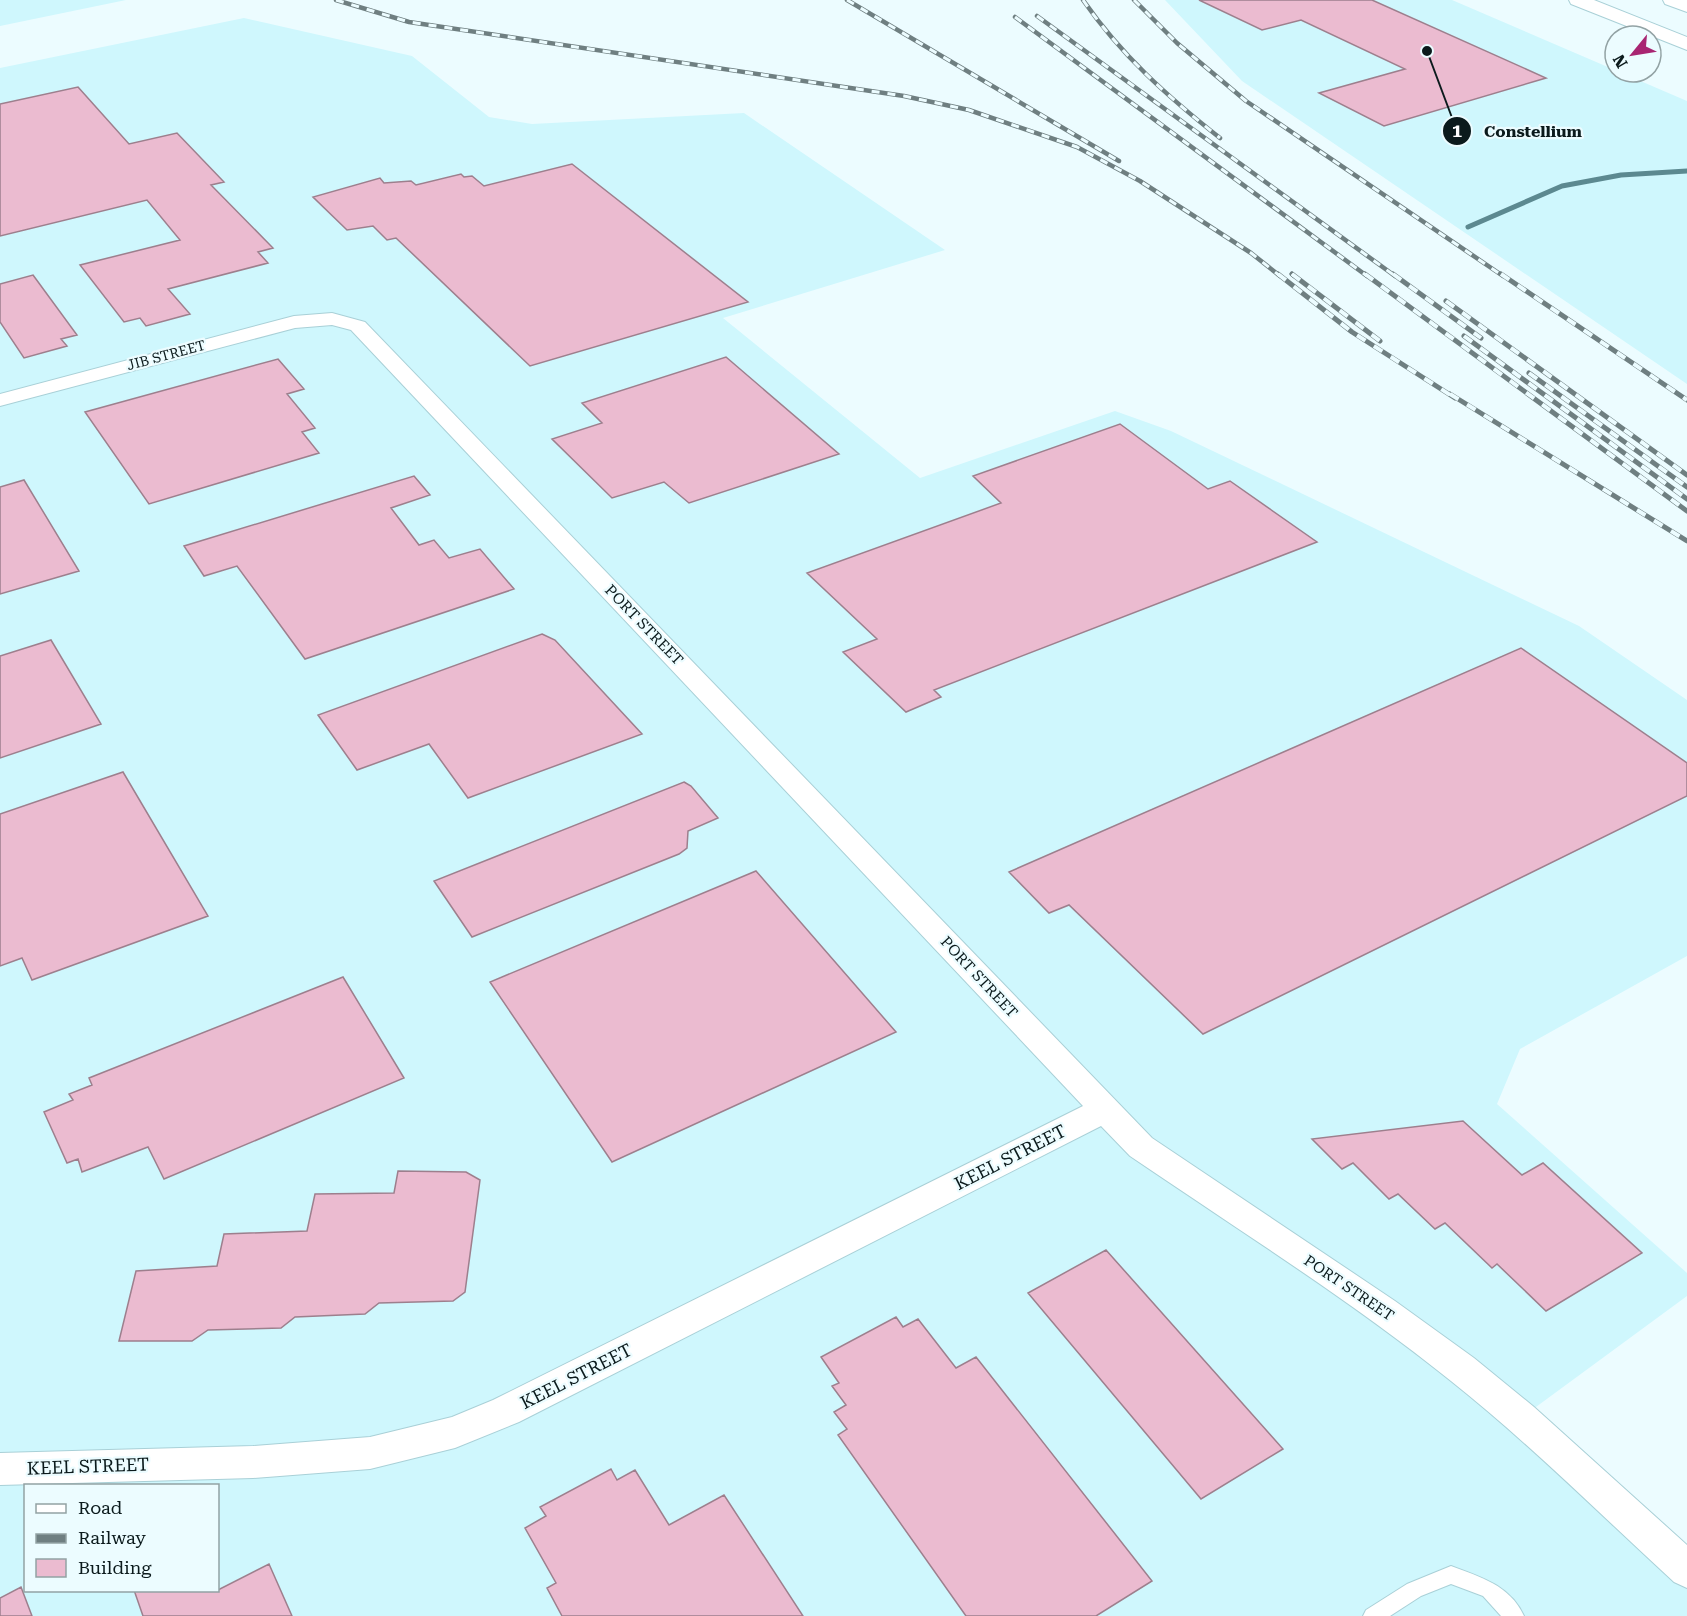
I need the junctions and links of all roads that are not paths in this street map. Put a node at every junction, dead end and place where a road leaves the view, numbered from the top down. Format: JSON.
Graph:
{"nodes":[{"id":1,"x":1578,"y":0,"type":"edge"},
{"id":2,"x":1672,"y":0,"type":"edge"},
{"id":3,"x":1687,"y":6,"type":"edge"},
{"id":4,"x":1687,"y":44,"type":"edge"},
{"id":5,"x":332,"y":319,"type":"joint"},
{"id":6,"x":0,"y":400,"type":"edge"},
{"id":7,"x":1104,"y":1110,"type":"junction"},
{"id":8,"x":0,"y":1469,"type":"edge"},
{"id":9,"x":1687,"y":1570,"type":"edge"},
{"id":10,"x":1372,"y":1616,"type":"edge"},
{"id":11,"x":1514,"y":1616,"type":"edge"}],
"edges":[{"from":1,"to":4,"type":"highway"},
{"from":2,"to":3,"type":"highway"},
{"from":5,"to":6,"type":"street","name":"JIB STREET"},
{"from":5,"to":7,"type":"street","name":"PORT STREET"},
{"from":7,"to":8,"type":"street","name":"KEEL STREET"},
{"from":7,"to":9,"type":"street","name":"PORT STREET"},
{"from":10,"to":11,"type":"lane"}]}
